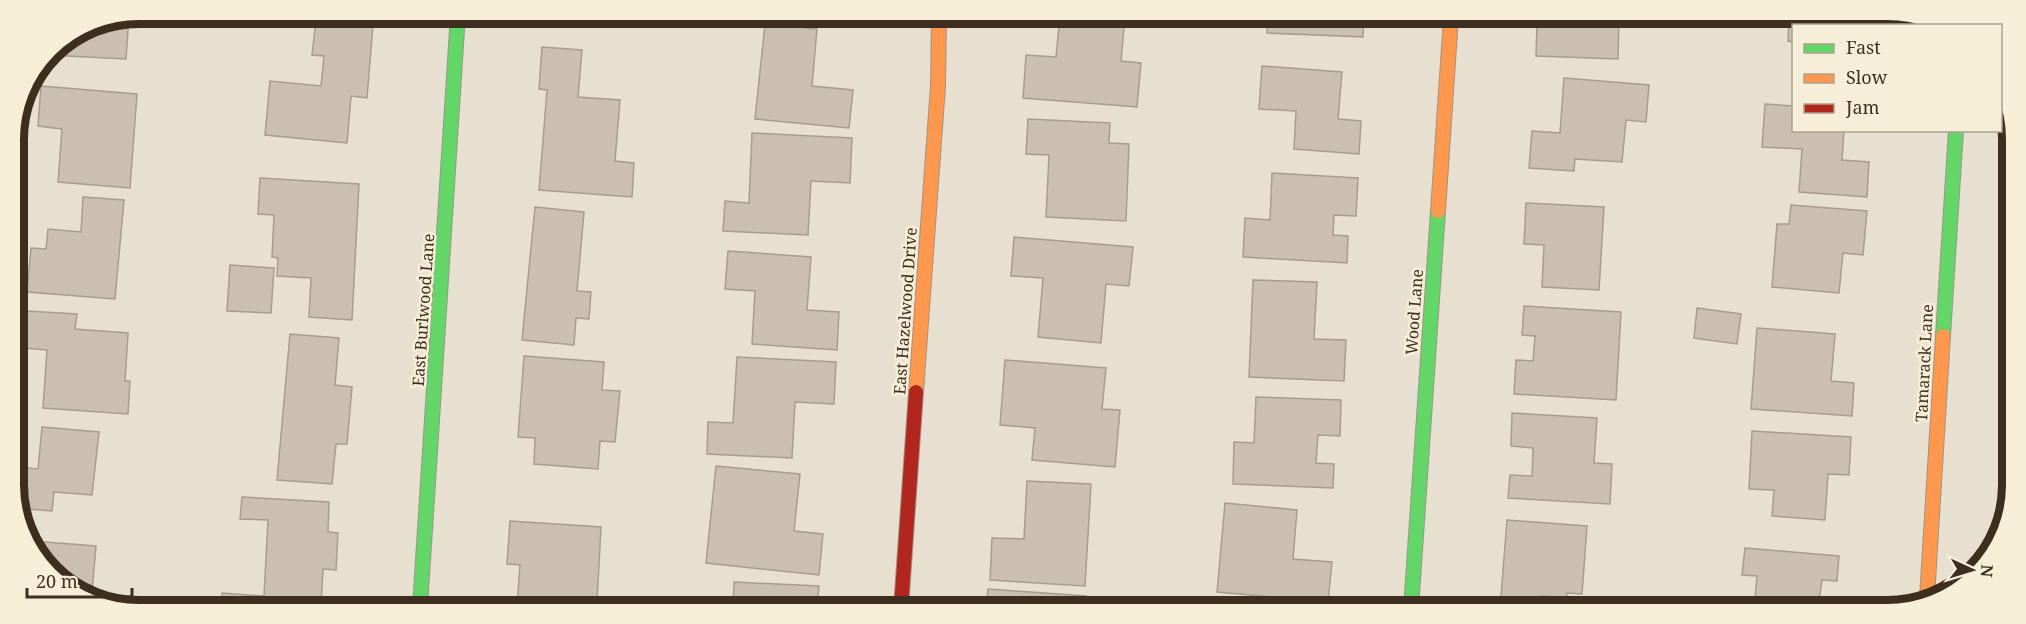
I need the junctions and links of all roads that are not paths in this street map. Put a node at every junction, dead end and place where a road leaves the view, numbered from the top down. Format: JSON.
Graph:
{"nodes":[{"id":1,"x":457,"y":24,"type":"edge"},
{"id":2,"x":939,"y":24,"type":"edge"},
{"id":3,"x":1450,"y":24,"type":"edge"},
{"id":4,"x":1956,"y":132,"type":"edge"},
{"id":5,"x":1928,"y":592,"type":"edge"},
{"id":6,"x":420,"y":600,"type":"edge"},
{"id":7,"x":902,"y":600,"type":"edge"},
{"id":8,"x":1412,"y":600,"type":"edge"}],
"edges":[{"from":1,"to":6,"type":"street","name":"East Burlwood Lane"},
{"from":2,"to":7,"type":"street","name":"East Hazelwood Drive"},
{"from":3,"to":8,"type":"street","name":"Wood Lane"},
{"from":4,"to":5,"type":"street","name":"Tamarack Lane"}]}
